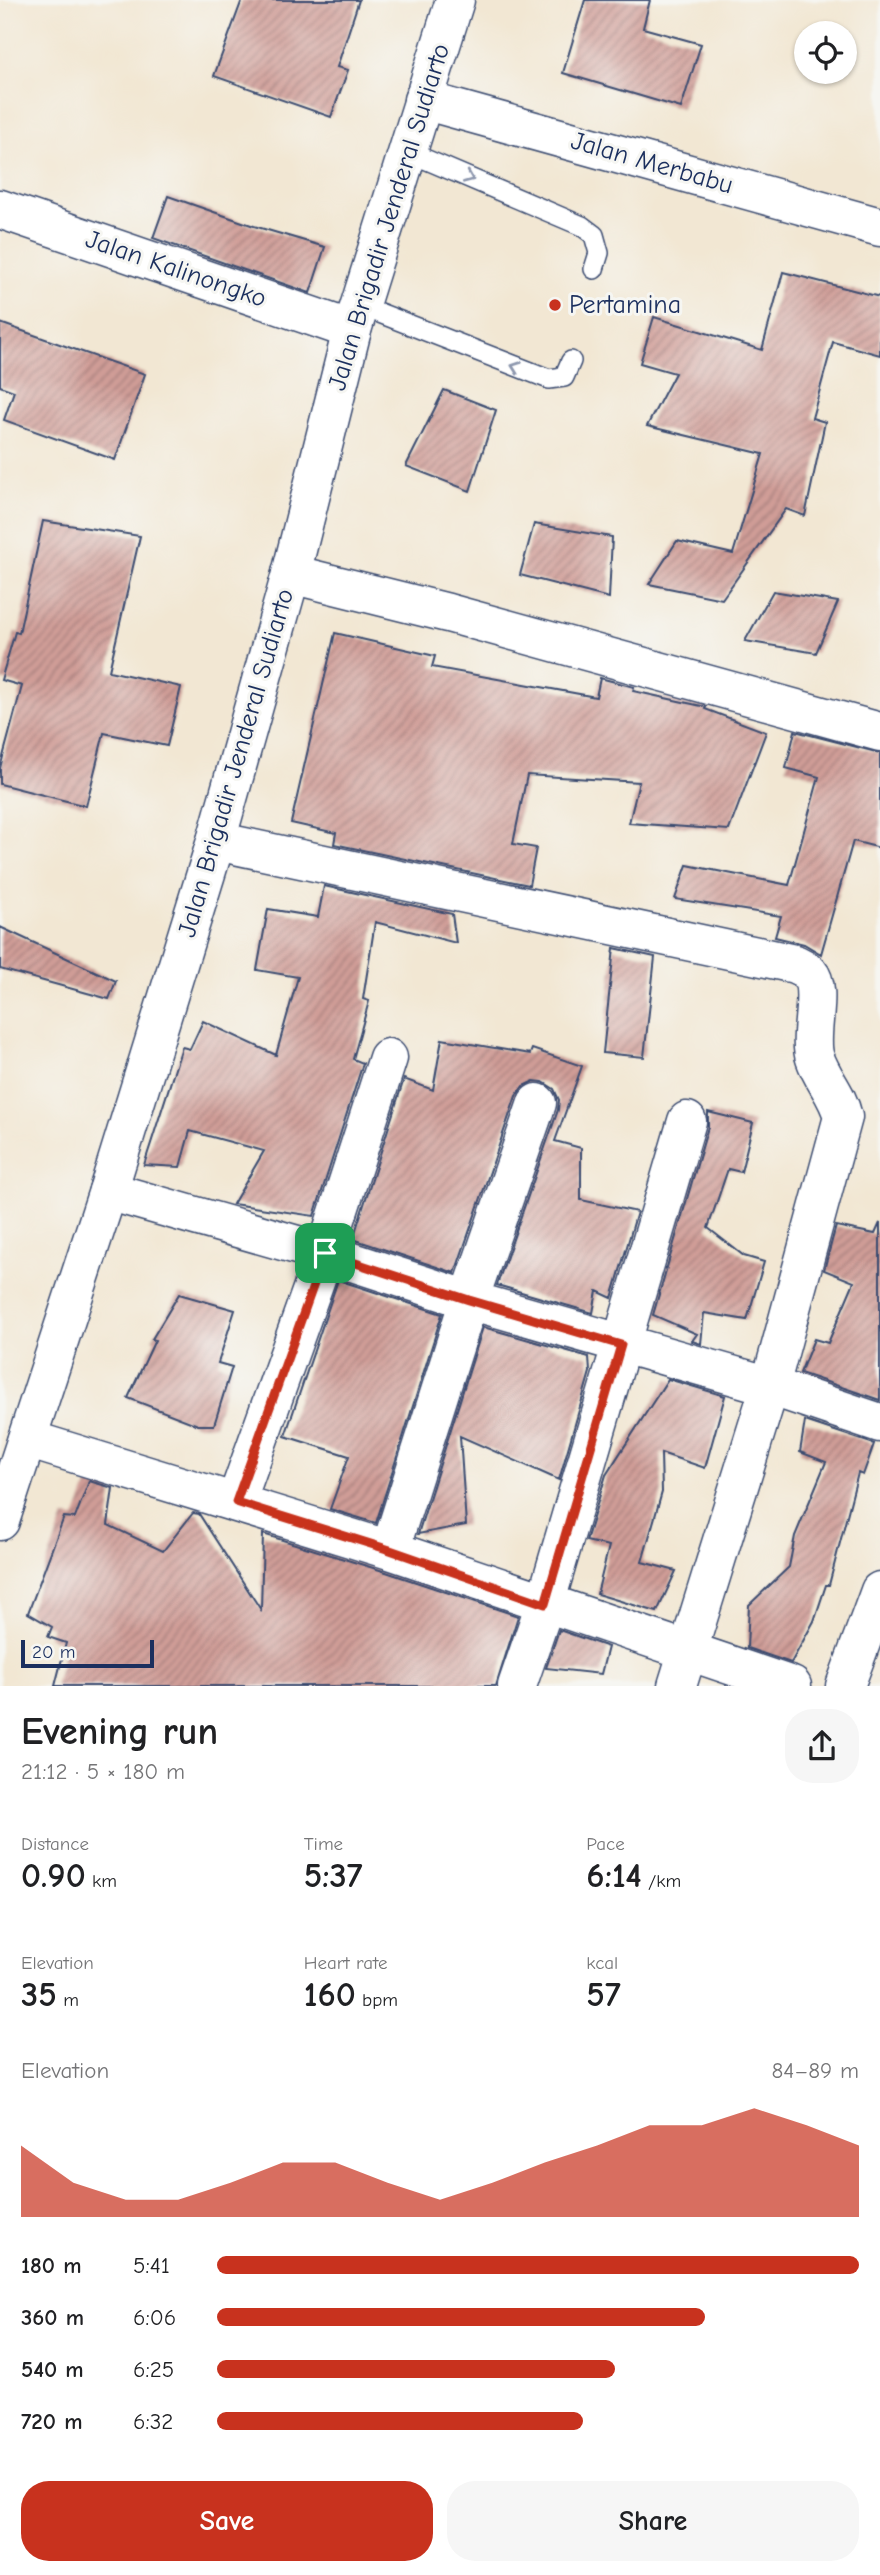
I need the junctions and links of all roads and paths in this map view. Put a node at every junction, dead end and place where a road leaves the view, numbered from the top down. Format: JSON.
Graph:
{"nodes":[{"id":1,"x":455,"y":0,"type":"edge"},
{"id":2,"x":423,"y":100,"type":"junction"},
{"id":3,"x":406,"y":151,"type":"junction"},
{"id":4,"x":0,"y":209,"type":"edge"},
{"id":5,"x":880,"y":227,"type":"edge"},
{"id":6,"x":594,"y":269,"type":"dead end"},
{"id":7,"x":356,"y":317,"type":"junction"},
{"id":8,"x":571,"y":361,"type":"dead end"},
{"id":9,"x":291,"y":574,"type":"junction"},
{"id":10,"x":880,"y":732,"type":"edge"},
{"id":11,"x":216,"y":841,"type":"junction"},
{"id":12,"x":388,"y":1058,"type":"dead end"},
{"id":13,"x":537,"y":1103,"type":"dead end"},
{"id":14,"x":687,"y":1121,"type":"dead end"},
{"id":15,"x":108,"y":1191,"type":"junction"},
{"id":16,"x":325,"y":1253,"type":"junction"},
{"id":17,"x":469,"y":1300,"type":"junction"},
{"id":18,"x":621,"y":1345,"type":"junction"},
{"id":19,"x":770,"y":1386,"type":"junction"},
{"id":20,"x":880,"y":1423,"type":"edge"},
{"id":21,"x":27,"y":1438,"type":"junction"},
{"id":22,"x":236,"y":1502,"type":"junction"},
{"id":23,"x":0,"y":1521,"type":"edge"},
{"id":24,"x":390,"y":1550,"type":"junction"},
{"id":25,"x":880,"y":1591,"type":"edge"},
{"id":26,"x":545,"y":1604,"type":"junction"},
{"id":27,"x":683,"y":1669,"type":"edge"},
{"id":28,"x":517,"y":1686,"type":"edge"},
{"id":29,"x":792,"y":1686,"type":"edge"},
{"id":30,"x":845,"y":1686,"type":"edge"}],
"edges":[{"from":1,"to":2,"type":"street","name":"Jalan Brigadir Jenderal Sudiarto"},
{"from":2,"to":3,"type":"street","name":"Jalan Brigadir Jenderal Sudiarto"},
{"from":2,"to":5,"type":"street","name":"Jalan Merbabu"},
{"from":3,"to":6,"type":"lane","one_way":true},
{"from":3,"to":7,"type":"street","name":"Jalan Brigadir Jenderal Sudiarto"},
{"from":4,"to":7,"type":"street","name":"Jalan Kalinongko"},
{"from":8,"to":7,"type":"lane","one_way":true},
{"from":7,"to":9,"type":"street","name":"Jalan Brigadir Jenderal Sudiarto"},
{"from":9,"to":10,"type":"street"},
{"from":9,"to":11,"type":"street","name":"Jalan Brigadir Jenderal Sudiarto"},
{"from":11,"to":15,"type":"street","name":"Jalan Brigadir Jenderal Sudiarto"},
{"from":11,"to":19,"type":"street"},
{"from":12,"to":16,"type":"street"},
{"from":13,"to":17,"type":"street"},
{"from":14,"to":18,"type":"street"},
{"from":15,"to":16,"type":"street"},
{"from":15,"to":21,"type":"street","name":"Jalan Brigadir Jenderal Sudiarto"},
{"from":16,"to":17,"type":"street"},
{"from":16,"to":22,"type":"street"},
{"from":17,"to":18,"type":"street"},
{"from":17,"to":24,"type":"street"},
{"from":18,"to":19,"type":"street"},
{"from":18,"to":26,"type":"street"},
{"from":19,"to":20,"type":"street"},
{"from":19,"to":27,"type":"street"},
{"from":21,"to":22,"type":"street"},
{"from":21,"to":23,"type":"street","name":"Jalan Brigadir Jenderal Sudiarto"},
{"from":22,"to":24,"type":"street"},
{"from":24,"to":26,"type":"street"},
{"from":25,"to":30,"type":"street"},
{"from":26,"to":27,"type":"street"},
{"from":26,"to":28,"type":"street"},
{"from":27,"to":29,"type":"street"}]}
